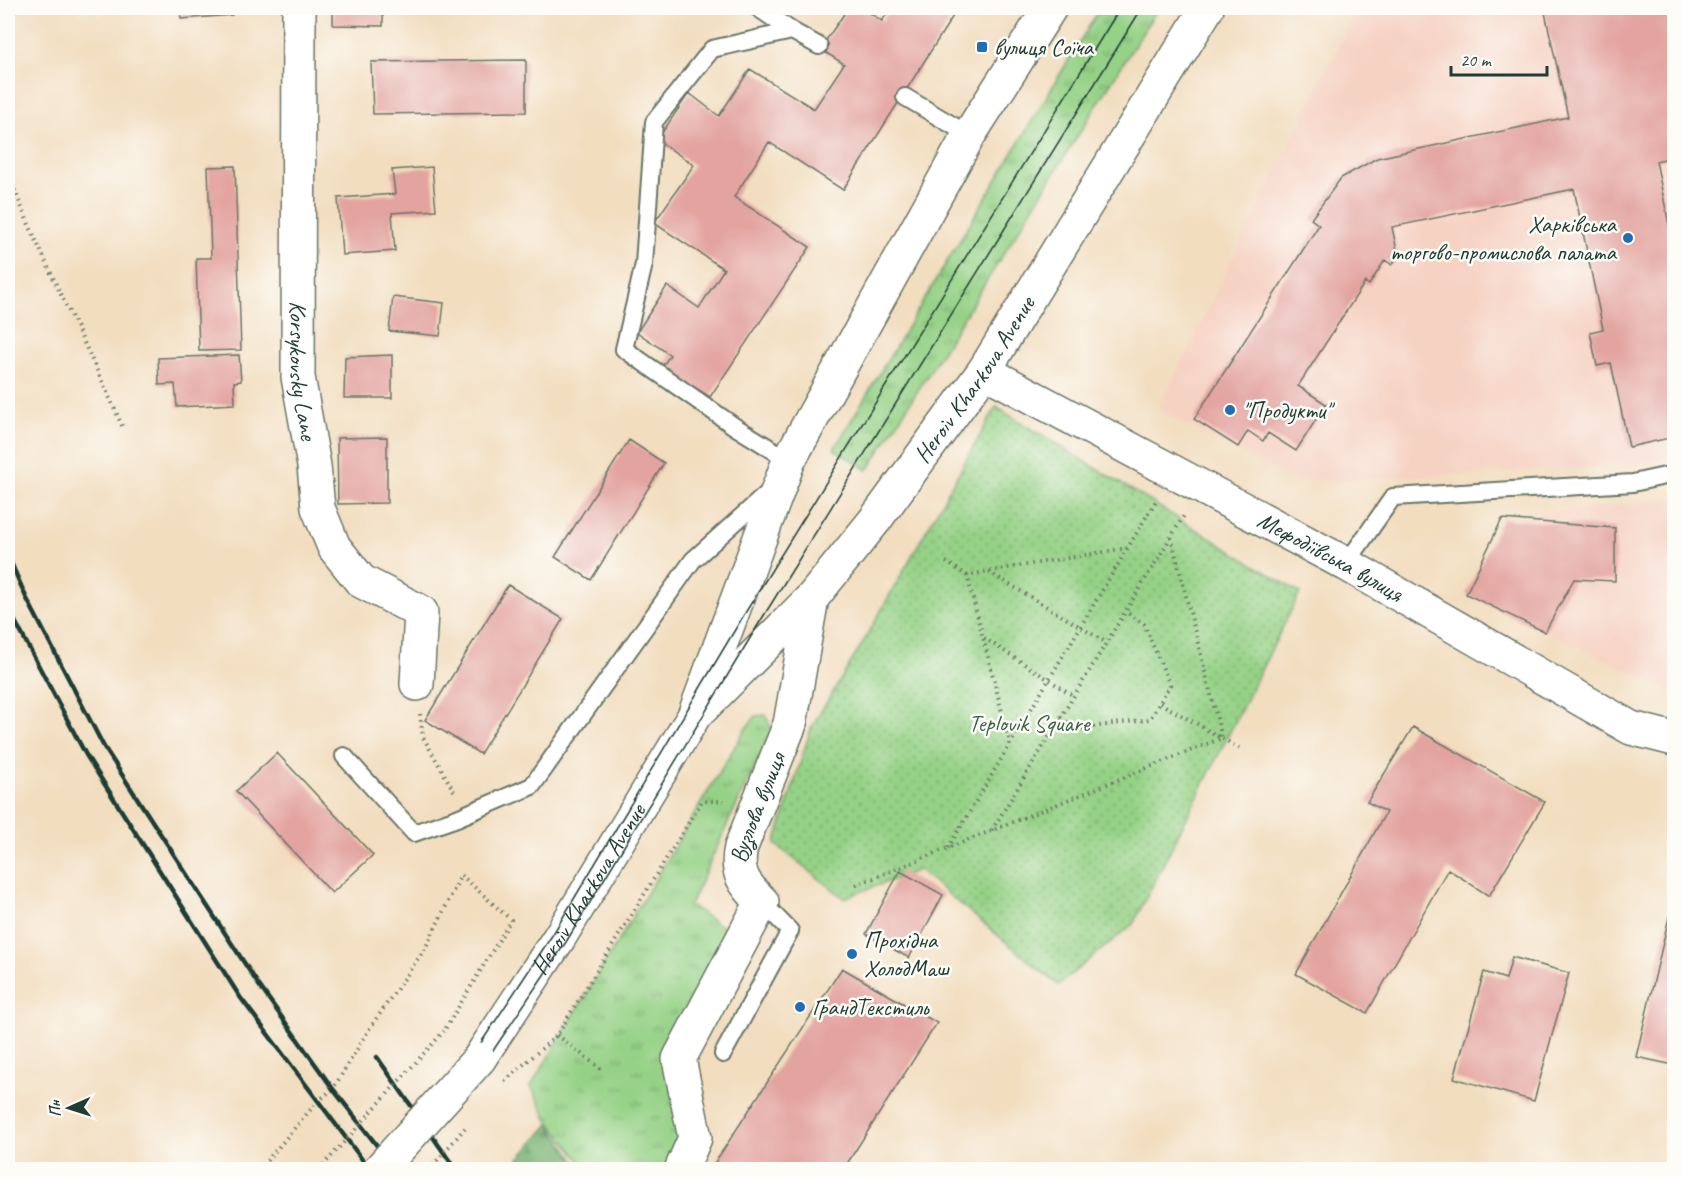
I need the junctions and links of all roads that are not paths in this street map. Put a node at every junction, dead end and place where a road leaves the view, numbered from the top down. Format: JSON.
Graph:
{"nodes":[{"id":1,"x":299,"y":8,"type":"edge"},
{"id":2,"x":758,"y":8,"type":"edge"},
{"id":3,"x":1050,"y":8,"type":"edge"},
{"id":4,"x":1207,"y":8,"type":"edge"},
{"id":5,"x":792,"y":31,"type":"junction"},
{"id":6,"x":819,"y":46,"type":"dead end"},
{"id":7,"x":905,"y":96,"type":"dead end"},
{"id":8,"x":969,"y":135,"type":"junction"},
{"id":9,"x":984,"y":371,"type":"junction"},
{"id":10,"x":784,"y":471,"type":"junction"},
{"id":11,"x":1674,"y":474,"type":"edge"},
{"id":12,"x":1346,"y":564,"type":"junction"},
{"id":13,"x":812,"y":598,"type":"junction"},
{"id":14,"x":417,"y":684,"type":"road end"},
{"id":15,"x":694,"y":716,"type":"junction"},
{"id":16,"x":1674,"y":739,"type":"edge"},
{"id":17,"x":344,"y":756,"type":"dead end"},
{"id":18,"x":762,"y":902,"type":"junction"},
{"id":19,"x":723,"y":1054,"type":"dead end"},
{"id":20,"x":379,"y":1170,"type":"edge"},
{"id":21,"x":681,"y":1170,"type":"edge"}],
"edges":[{"from":1,"to":14,"type":"main road","name":"Korsykovsky Lane"},
{"from":2,"to":5,"type":"lane"},
{"from":3,"to":8,"type":"main road","name":"Heroiv Kharkova Avenue"},
{"from":4,"to":9,"type":"main road","name":"Heroiv Kharkova Avenue"},
{"from":5,"to":6,"type":"lane"},
{"from":5,"to":10,"type":"lane"},
{"from":7,"to":8,"type":"lane"},
{"from":8,"to":10,"type":"main road","name":"Heroiv Kharkova Avenue"},
{"from":9,"to":12,"type":"main road","name":"Мефодіївська вулиця"},
{"from":9,"to":13,"type":"main road","name":"Heroiv Kharkova Avenue"},
{"from":10,"to":15,"type":"main road","name":"Heroiv Kharkova Avenue"},
{"from":10,"to":17,"type":"lane"},
{"from":11,"to":12,"type":"lane"},
{"from":12,"to":16,"type":"main road","name":"Мефодіївська вулиця"},
{"from":13,"to":15,"type":"main road","name":"Heroiv Kharkova Avenue"},
{"from":13,"to":18,"type":"main road","name":"Вузлова вулиця"},
{"from":15,"to":20,"type":"main road","name":"Heroiv Kharkova Avenue","bridge":true},
{"from":18,"to":19,"type":"lane"},
{"from":18,"to":21,"type":"main road","name":"Вузлова вулиця"}]}
